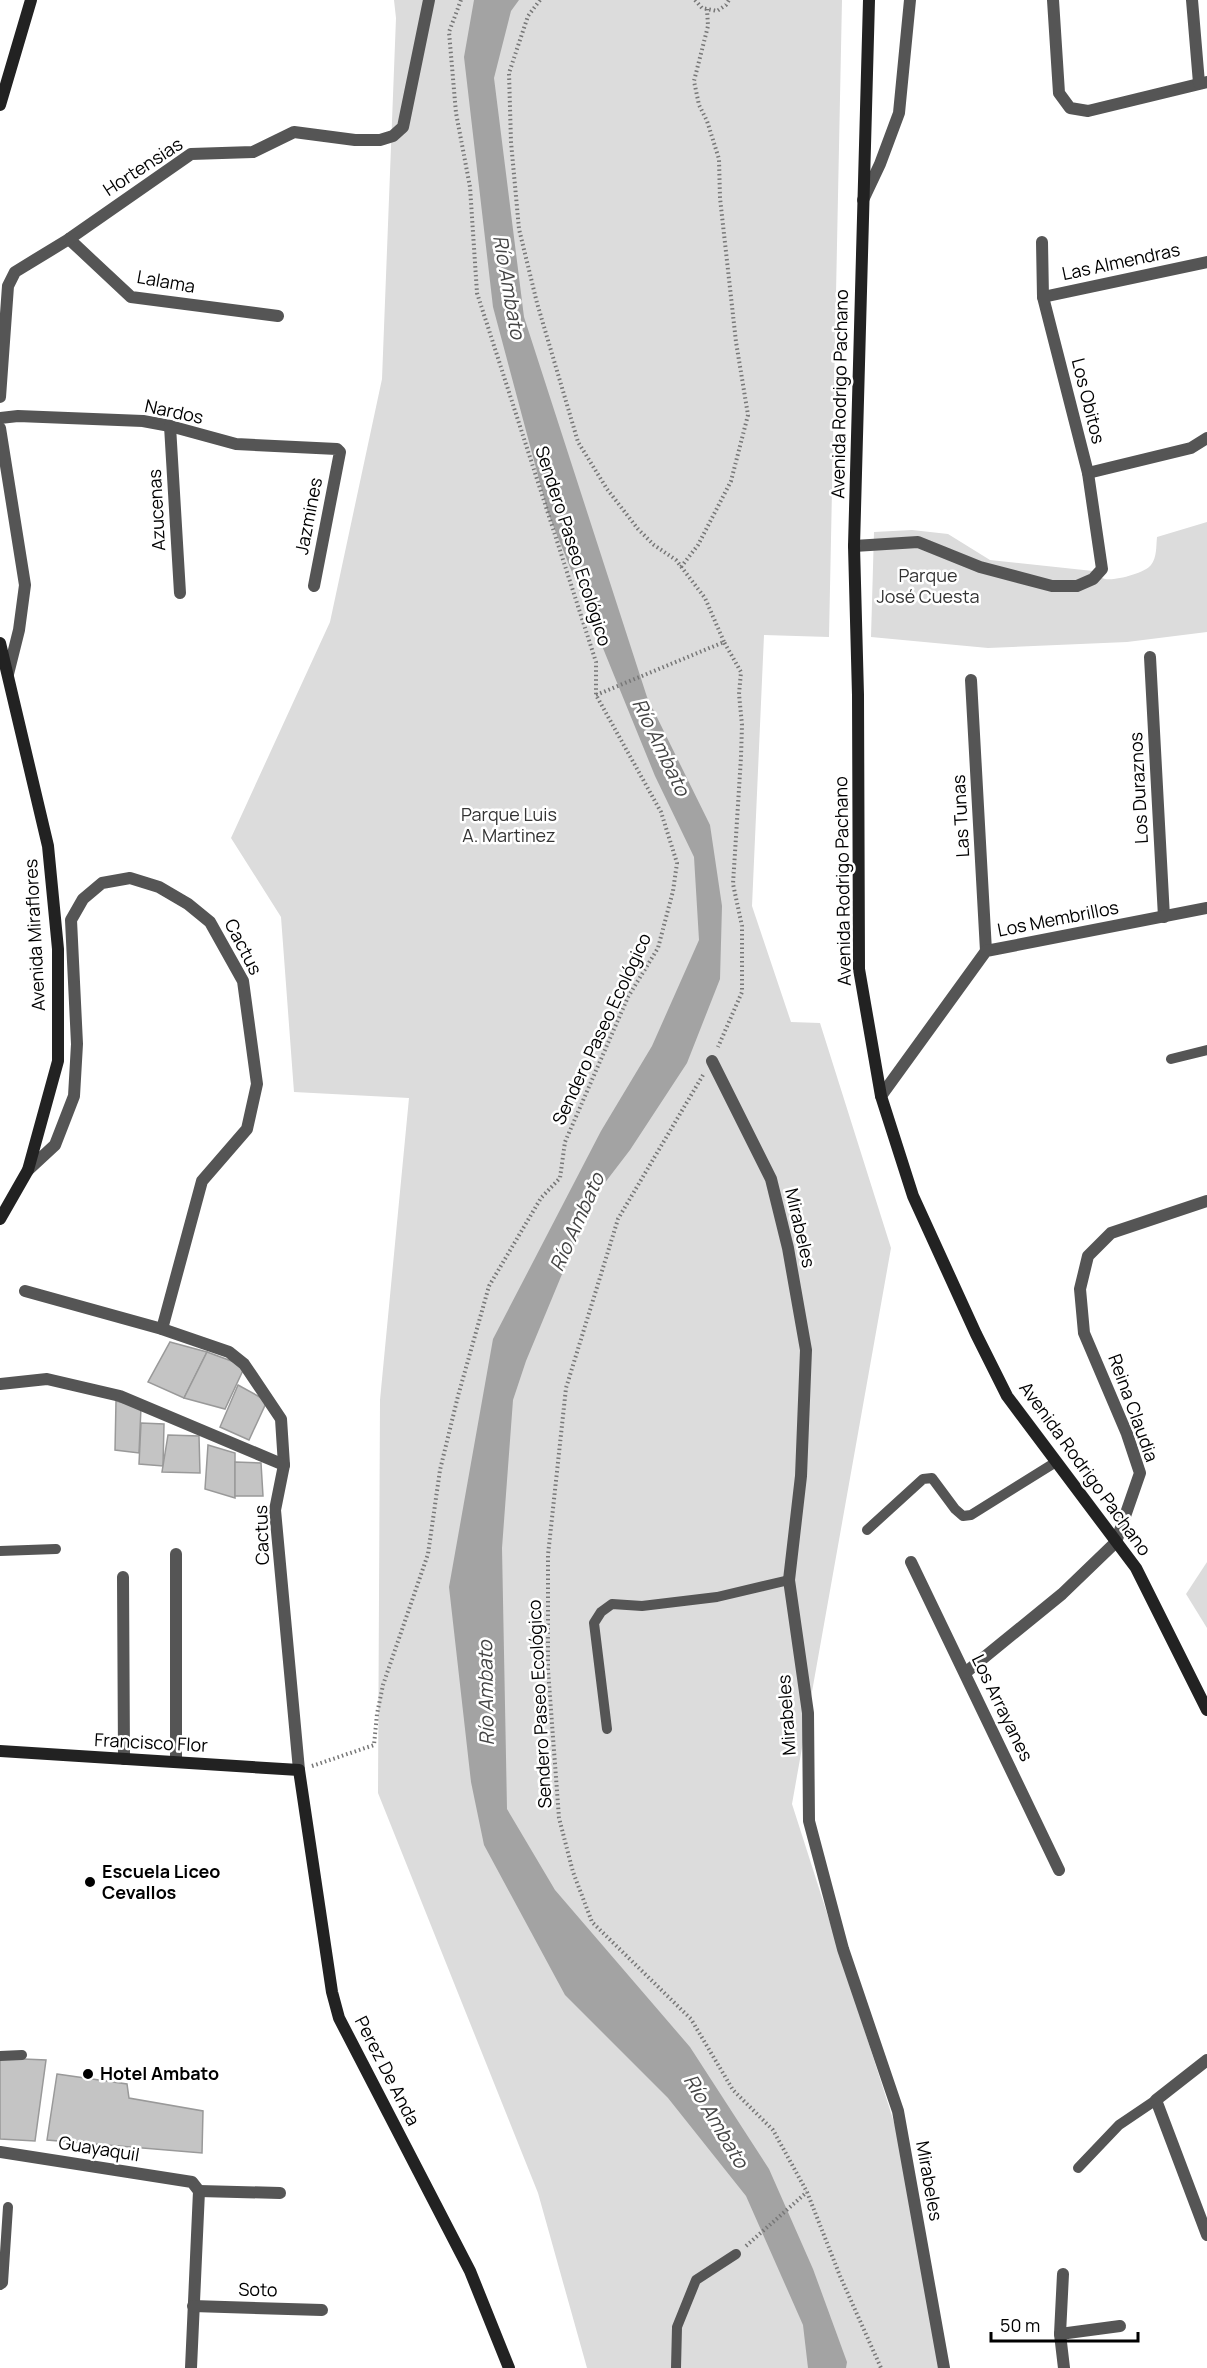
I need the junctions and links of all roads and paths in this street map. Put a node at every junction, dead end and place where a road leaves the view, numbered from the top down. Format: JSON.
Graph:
{"nodes":[{"id":1,"x":30,"y":0,"type":"edge"},
{"id":2,"x":429,"y":0,"type":"edge"},
{"id":3,"x":461,"y":0,"type":"edge"},
{"id":4,"x":540,"y":0,"type":"edge"},
{"id":5,"x":695,"y":0,"type":"edge"},
{"id":6,"x":729,"y":0,"type":"edge"},
{"id":7,"x":869,"y":0,"type":"edge"},
{"id":8,"x":910,"y":0,"type":"edge"},
{"id":9,"x":1053,"y":0,"type":"edge"},
{"id":10,"x":1192,"y":0,"type":"edge"},
{"id":11,"x":707,"y":9,"type":"junction"},
{"id":12,"x":1203,"y":82,"type":"edge"},
{"id":13,"x":0,"y":105,"type":"edge"},
{"id":14,"x":862,"y":201,"type":"junction"},
{"id":15,"x":69,"y":239,"type":"junction"},
{"id":16,"x":1042,"y":242,"type":"dead end"},
{"id":17,"x":1207,"y":262,"type":"edge"},
{"id":18,"x":1043,"y":297,"type":"junction"},
{"id":19,"x":278,"y":316,"type":"dead end"},
{"id":20,"x":0,"y":397,"type":"edge"},
{"id":21,"x":0,"y":418,"type":"edge"},
{"id":22,"x":170,"y":426,"type":"junction"},
{"id":23,"x":0,"y":428,"type":"edge"},
{"id":24,"x":1207,"y":438,"type":"edge"},
{"id":25,"x":339,"y":452,"type":"joint"},
{"id":26,"x":1088,"y":473,"type":"junction"},
{"id":27,"x":854,"y":546,"type":"junction"},
{"id":28,"x":681,"y":567,"type":"junction"},
{"id":29,"x":315,"y":586,"type":"dead end"},
{"id":30,"x":180,"y":593,"type":"dead end"},
{"id":31,"x":724,"y":642,"type":"junction"},
{"id":32,"x":0,"y":643,"type":"edge"},
{"id":33,"x":1150,"y":657,"type":"dead end"},
{"id":34,"x":8,"y":674,"type":"junction"},
{"id":35,"x":971,"y":680,"type":"dead end"},
{"id":36,"x":596,"y":695,"type":"junction"},
{"id":37,"x":1207,"y":908,"type":"edge"},
{"id":38,"x":1164,"y":916,"type":"junction"},
{"id":39,"x":986,"y":951,"type":"junction"},
{"id":40,"x":1207,"y":1050,"type":"edge"},
{"id":41,"x":1172,"y":1059,"type":"dead end"},
{"id":42,"x":712,"y":1061,"type":"junction"},
{"id":43,"x":881,"y":1096,"type":"junction"},
{"id":44,"x":28,"y":1170,"type":"junction"},
{"id":45,"x":1207,"y":1201,"type":"edge"},
{"id":46,"x":0,"y":1219,"type":"edge"},
{"id":47,"x":25,"y":1291,"type":"dead end"},
{"id":48,"x":162,"y":1329,"type":"junction"},
{"id":49,"x":0,"y":1384,"type":"edge"},
{"id":50,"x":1056,"y":1462,"type":"junction"},
{"id":51,"x":284,"y":1465,"type":"junction"},
{"id":52,"x":867,"y":1530,"type":"dead end"},
{"id":53,"x":1116,"y":1542,"type":"junction"},
{"id":54,"x":56,"y":1549,"type":"dead end"},
{"id":55,"x":0,"y":1551,"type":"edge"},
{"id":56,"x":176,"y":1554,"type":"dead end"},
{"id":57,"x":911,"y":1562,"type":"dead end"},
{"id":58,"x":123,"y":1577,"type":"dead end"},
{"id":59,"x":789,"y":1580,"type":"junction"},
{"id":60,"x":965,"y":1673,"type":"junction"},
{"id":61,"x":1206,"y":1706,"type":"edge"},
{"id":62,"x":607,"y":1729,"type":"dead end"},
{"id":63,"x":0,"y":1751,"type":"edge"},
{"id":64,"x":124,"y":1759,"type":"junction"},
{"id":65,"x":177,"y":1762,"type":"junction"},
{"id":66,"x":300,"y":1770,"type":"junction"},
{"id":67,"x":1059,"y":1870,"type":"dead end"},
{"id":68,"x":22,"y":2055,"type":"dead end"},
{"id":69,"x":0,"y":2056,"type":"edge"},
{"id":70,"x":1207,"y":2060,"type":"edge"},
{"id":71,"x":1156,"y":2100,"type":"junction"},
{"id":72,"x":0,"y":2152,"type":"edge"},
{"id":73,"x":1078,"y":2168,"type":"dead end"},
{"id":74,"x":196,"y":2187,"type":"junction"},
{"id":75,"x":807,"y":2192,"type":"junction"},
{"id":76,"x":280,"y":2193,"type":"dead end"},
{"id":77,"x":8,"y":2207,"type":"dead end"},
{"id":78,"x":1207,"y":2235,"type":"edge"},
{"id":79,"x":736,"y":2254,"type":"joint"},
{"id":80,"x":1063,"y":2274,"type":"dead end"},
{"id":81,"x":0,"y":2285,"type":"edge"},
{"id":82,"x":193,"y":2306,"type":"junction"},
{"id":83,"x":322,"y":2310,"type":"dead end"},
{"id":84,"x":1120,"y":2326,"type":"dead end"},
{"id":85,"x":1060,"y":2334,"type":"junction"},
{"id":86,"x":191,"y":2368,"type":"edge"},
{"id":87,"x":509,"y":2368,"type":"edge"},
{"id":88,"x":676,"y":2368,"type":"edge"},
{"id":89,"x":882,"y":2368,"type":"edge"},
{"id":90,"x":944,"y":2368,"type":"edge"},
{"id":91,"x":1064,"y":2368,"type":"edge"}],
"edges":[{"from":1,"to":13,"type":"main road"},
{"from":2,"to":15,"type":"street","name":"Hortensias"},
{"from":3,"to":36,"type":"path","name":"Sendero Paseo Ecológico"},
{"from":4,"to":28,"type":"path","name":"Sendero Paseo Ecológico"},
{"from":5,"to":11,"type":"path"},
{"from":6,"to":11,"type":"path"},
{"from":7,"to":14,"type":"main road","name":"Avenida Rodrigo Pachano"},
{"from":8,"to":14,"type":"street"},
{"from":9,"to":12,"type":"street"},
{"from":10,"to":12,"type":"street"},
{"from":11,"to":28,"type":"path"},
{"from":14,"to":27,"type":"main road","name":"Avenida Rodrigo Pachano"},
{"from":15,"to":19,"type":"street","name":"Lalama"},
{"from":15,"to":20,"type":"street","name":"Hortensias"},
{"from":16,"to":18,"type":"street","name":"Los Obitos"},
{"from":17,"to":18,"type":"street","name":"Las Almendras"},
{"from":18,"to":26,"type":"street","name":"Los Obitos"},
{"from":21,"to":22,"type":"street","name":"Nardos"},
{"from":22,"to":25,"type":"street","name":"Nardos"},
{"from":22,"to":30,"type":"street","name":"Azucenas"},
{"from":23,"to":34,"type":"street"},
{"from":24,"to":26,"type":"street"},
{"from":25,"to":29,"type":"street","name":"Jazmines"},
{"from":26,"to":27,"type":"street","name":"Los Obitos"},
{"from":27,"to":43,"type":"main road","name":"Avenida Rodrigo Pachano"},
{"from":28,"to":31,"type":"path","name":"Sendero Paseo Ecológico"},
{"from":31,"to":36,"type":"path"},
{"from":31,"to":42,"type":"path","name":"Sendero Paseo Ecológico"},
{"from":32,"to":34,"type":"main road","name":"Avenida Miraflores"},
{"from":33,"to":38,"type":"street","name":"Los Duraznos"},
{"from":34,"to":44,"type":"main road","name":"Avenida Miraflores"},
{"from":35,"to":39,"type":"street","name":"Las Tunas"},
{"from":36,"to":66,"type":"path","name":"Sendero Paseo Ecológico"},
{"from":37,"to":38,"type":"street","name":"Los Membrillos"},
{"from":38,"to":39,"type":"street","name":"Los Membrillos"},
{"from":39,"to":43,"type":"street","name":"Los Membrillos"},
{"from":40,"to":41,"type":"lane"},
{"from":42,"to":59,"type":"street","name":"Mirabeles"},
{"from":42,"to":75,"type":"path","name":"Sendero Paseo Ecológico"},
{"from":43,"to":50,"type":"main road","name":"Avenida Rodrigo Pachano"},
{"from":44,"to":46,"type":"main road","name":"Avenida Miraflores"},
{"from":44,"to":48,"type":"street","name":"Cactus"},
{"from":45,"to":53,"type":"street","name":"Reina Claudia"},
{"from":47,"to":48,"type":"street","name":"Cactus"},
{"from":48,"to":51,"type":"street","name":"Cactus"},
{"from":49,"to":51,"type":"street"},
{"from":50,"to":52,"type":"lane"},
{"from":50,"to":53,"type":"main road","name":"Avenida Rodrigo Pachano"},
{"from":51,"to":66,"type":"street","name":"Cactus"},
{"from":53,"to":60,"type":"street","name":"Reina Claudia"},
{"from":53,"to":61,"type":"main road","name":"Avenida Rodrigo Pachano"},
{"from":54,"to":55,"type":"lane"},
{"from":56,"to":65,"type":"street"},
{"from":57,"to":60,"type":"street","name":"Los Arrayanes"},
{"from":58,"to":64,"type":"street"},
{"from":59,"to":62,"type":"lane"},
{"from":59,"to":90,"type":"street","name":"Mirabeles"},
{"from":60,"to":67,"type":"street","name":"Los Arrayanes"},
{"from":63,"to":64,"type":"main road","name":"Francisco Flor"},
{"from":64,"to":65,"type":"main road","name":"Francisco Flor"},
{"from":65,"to":66,"type":"main road","name":"Francisco Flor"},
{"from":66,"to":87,"type":"main road","name":"Perez De Anda"},
{"from":68,"to":69,"type":"lane"},
{"from":70,"to":71,"type":"street"},
{"from":71,"to":73,"type":"lane"},
{"from":71,"to":78,"type":"street"},
{"from":72,"to":74,"type":"street","name":"Guayaquil"},
{"from":74,"to":76,"type":"street","name":"Guayaquil"},
{"from":74,"to":82,"type":"street"},
{"from":75,"to":79,"type":"path"},
{"from":75,"to":89,"type":"path","name":"Sendero Paseo Ecológico"},
{"from":77,"to":81,"type":"lane"},
{"from":79,"to":88,"type":"lane"},
{"from":80,"to":85,"type":"street"},
{"from":82,"to":83,"type":"street","name":"Soto"},
{"from":82,"to":86,"type":"street"},
{"from":84,"to":85,"type":"street"},
{"from":85,"to":91,"type":"street"}]}
